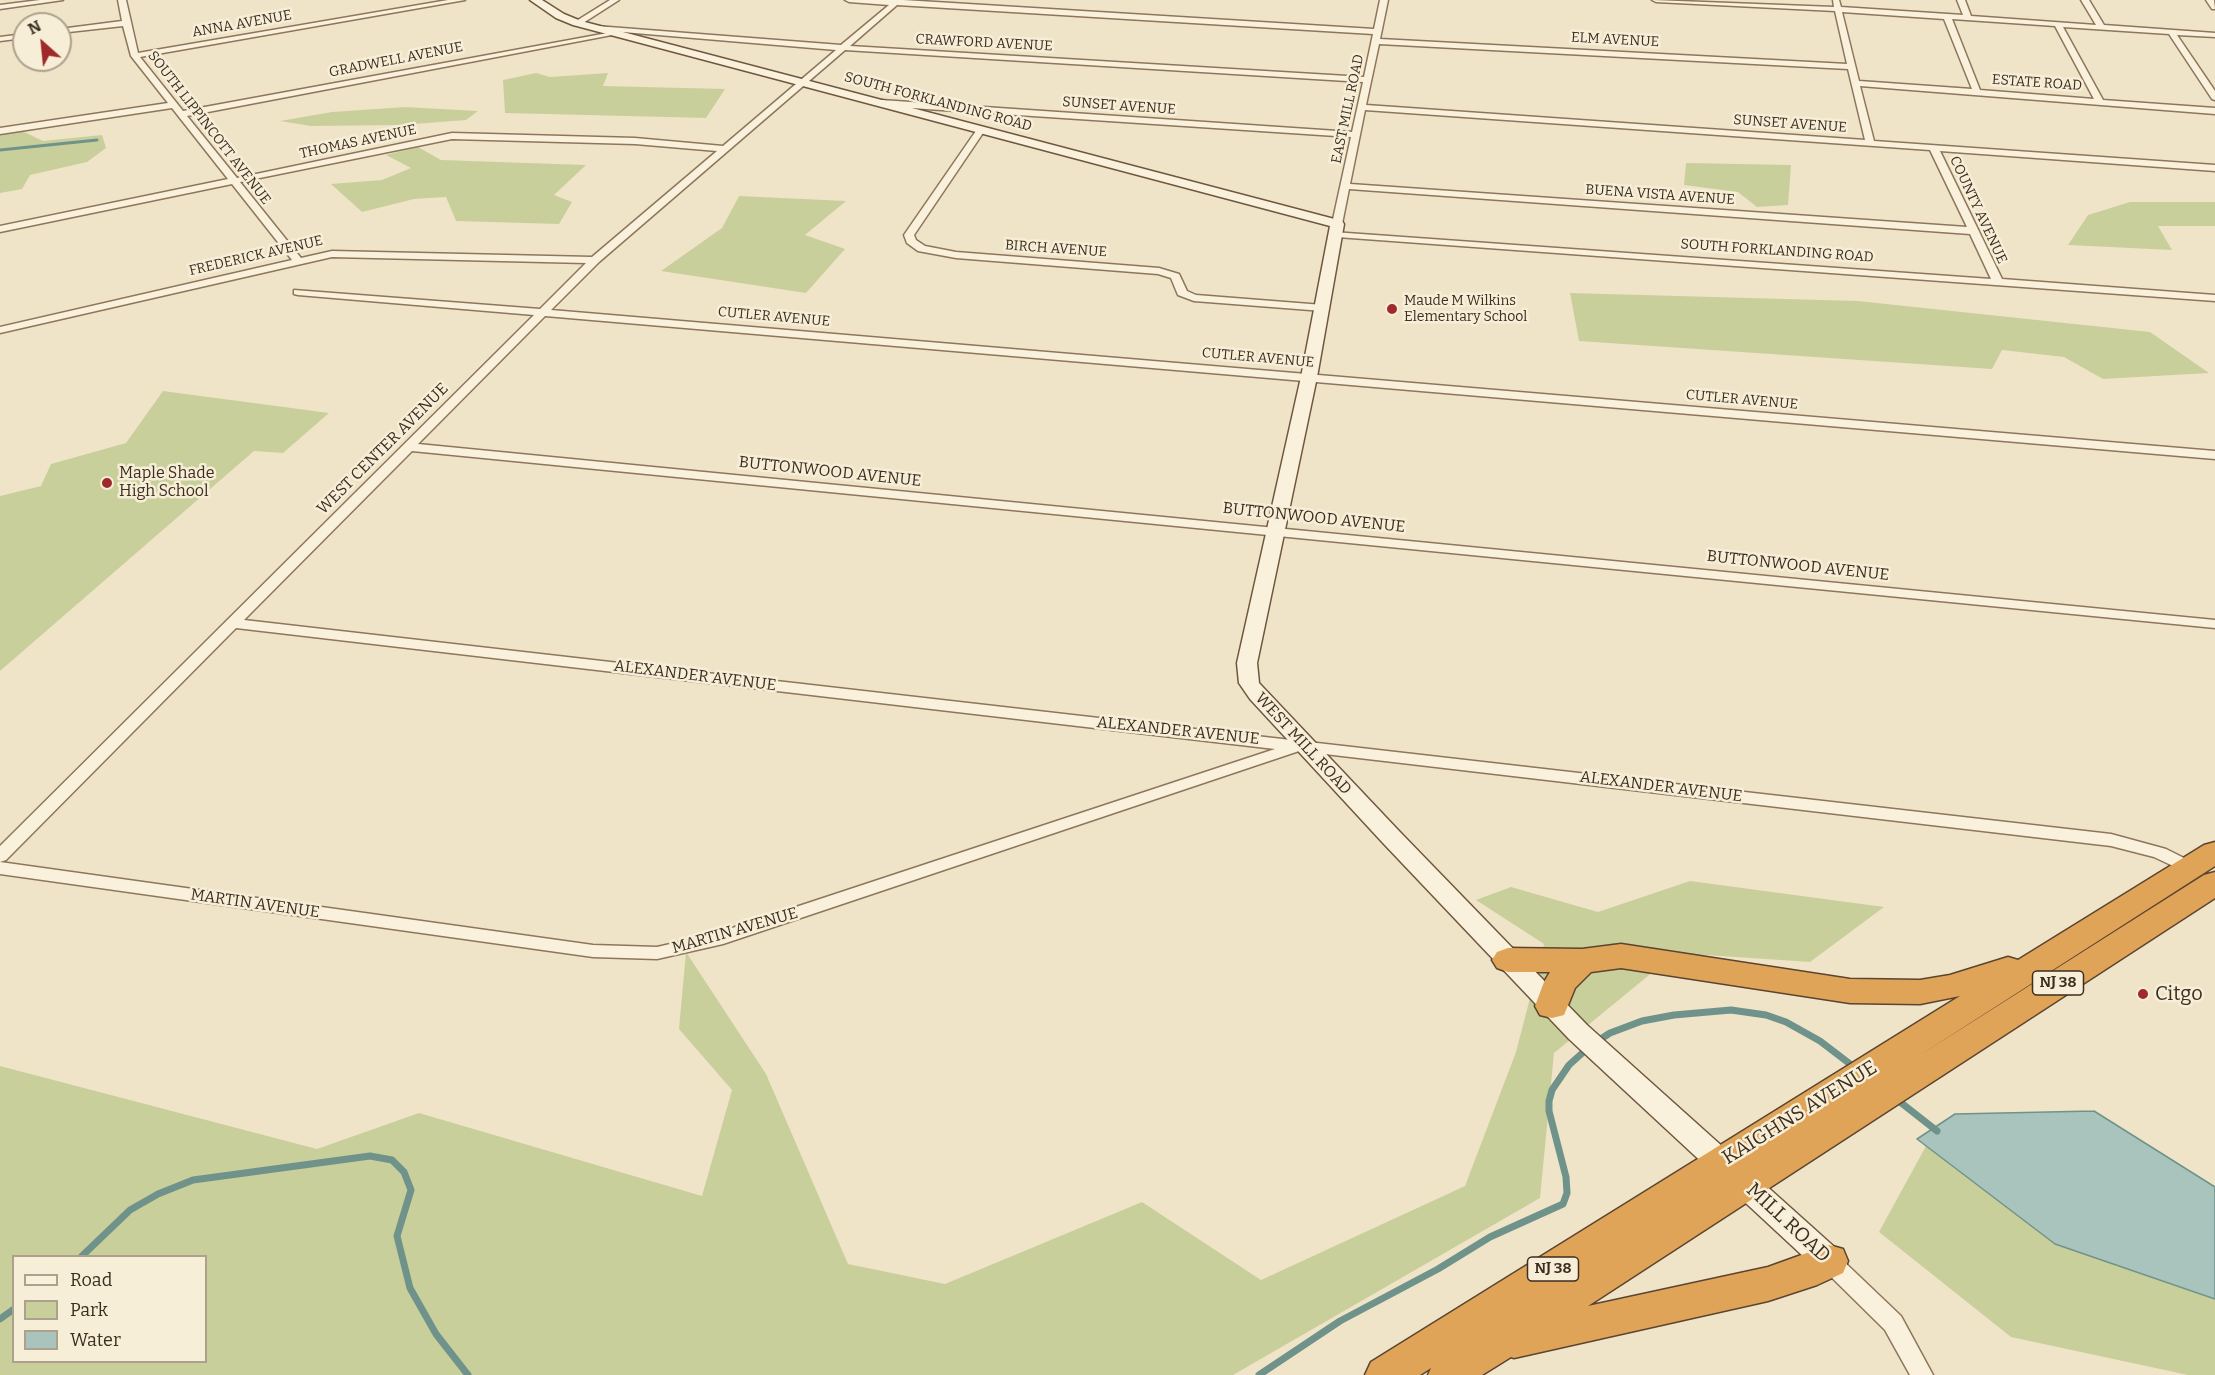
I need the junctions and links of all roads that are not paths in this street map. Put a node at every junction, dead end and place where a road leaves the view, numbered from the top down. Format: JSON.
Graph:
{"nodes":[{"id":1,"x":59,"y":0,"type":"edge"},
{"id":2,"x":123,"y":0,"type":"edge"},
{"id":3,"x":461,"y":0,"type":"edge"},
{"id":4,"x":535,"y":0,"type":"edge"},
{"id":5,"x":615,"y":0,"type":"edge"},
{"id":6,"x":849,"y":0,"type":"edge"},
{"id":7,"x":1384,"y":0,"type":"edge"},
{"id":8,"x":1656,"y":0,"type":"edge"},
{"id":9,"x":1836,"y":0,"type":"edge"},
{"id":10,"x":1961,"y":0,"type":"edge"},
{"id":11,"x":2085,"y":0,"type":"edge"},
{"id":12,"x":2210,"y":0,"type":"edge"},
{"id":13,"x":897,"y":2,"type":"edge"},
{"id":14,"x":0,"y":7,"type":"edge"},
{"id":15,"x":2215,"y":7,"type":"edge"},
{"id":16,"x":1839,"y":10,"type":"junction"},
{"id":17,"x":1947,"y":17,"type":"junction"},
{"id":18,"x":1968,"y":18,"type":"junction"},
{"id":19,"x":128,"y":23,"type":"junction"},
{"id":20,"x":577,"y":23,"type":"junction"},
{"id":21,"x":2058,"y":24,"type":"junction"},
{"id":22,"x":599,"y":28,"type":"junction"},
{"id":23,"x":2102,"y":28,"type":"junction"},
{"id":24,"x":72,"y":30,"type":"edge"},
{"id":25,"x":2170,"y":32,"type":"junction"},
{"id":26,"x":616,"y":33,"type":"junction"},
{"id":27,"x":2215,"y":35,"type":"edge"},
{"id":28,"x":1377,"y":36,"type":"junction"},
{"id":29,"x":844,"y":48,"type":"junction"},
{"id":30,"x":135,"y":56,"type":"junction"},
{"id":31,"x":1852,"y":67,"type":"junction"},
{"id":32,"x":1367,"y":80,"type":"junction"},
{"id":33,"x":804,"y":82,"type":"junction"},
{"id":34,"x":1856,"y":83,"type":"junction"},
{"id":35,"x":1977,"y":92,"type":"junction"},
{"id":36,"x":2215,"y":97,"type":"edge"},
{"id":37,"x":2100,"y":102,"type":"junction"},
{"id":38,"x":881,"y":103,"type":"junction"},
{"id":39,"x":174,"y":105,"type":"junction"},
{"id":40,"x":1362,"y":107,"type":"junction"},
{"id":41,"x":2215,"y":111,"type":"edge"},
{"id":42,"x":181,"y":114,"type":"junction"},
{"id":43,"x":981,"y":130,"type":"junction"},
{"id":44,"x":0,"y":131,"type":"edge"},
{"id":45,"x":1355,"y":135,"type":"junction"},
{"id":46,"x":1870,"y":144,"type":"junction"},
{"id":47,"x":727,"y":149,"type":"junction"},
{"id":48,"x":1934,"y":149,"type":"junction"},
{"id":49,"x":2215,"y":168,"type":"edge"},
{"id":50,"x":234,"y":181,"type":"junction"},
{"id":51,"x":1346,"y":186,"type":"junction"},
{"id":52,"x":0,"y":229,"type":"edge"},
{"id":53,"x":1337,"y":229,"type":"junction"},
{"id":54,"x":1974,"y":231,"type":"junction"},
{"id":55,"x":595,"y":260,"type":"junction"},
{"id":56,"x":298,"y":261,"type":"junction"},
{"id":57,"x":1998,"y":282,"type":"junction"},
{"id":58,"x":298,"y":292,"type":"dead end"},
{"id":59,"x":2215,"y":298,"type":"edge"},
{"id":60,"x":1323,"y":308,"type":"junction"},
{"id":61,"x":543,"y":312,"type":"junction"},
{"id":62,"x":0,"y":330,"type":"edge"},
{"id":63,"x":1309,"y":377,"type":"junction"},
{"id":64,"x":410,"y":447,"type":"junction"},
{"id":65,"x":2215,"y":456,"type":"edge"},
{"id":66,"x":1277,"y":531,"type":"junction"},
{"id":67,"x":232,"y":623,"type":"junction"},
{"id":68,"x":2215,"y":624,"type":"edge"},
{"id":69,"x":1304,"y":745,"type":"junction"},
{"id":70,"x":0,"y":856,"type":"edge"},
{"id":71,"x":2207,"y":867,"type":"edge"},
{"id":72,"x":0,"y":868,"type":"edge"},
{"id":73,"x":2043,"y":958,"type":"junction"},
{"id":74,"x":1508,"y":960,"type":"junction"},
{"id":75,"x":1582,"y":961,"type":"junction"},
{"id":76,"x":1552,"y":1005,"type":"junction"},
{"id":77,"x":1610,"y":1062,"type":"joint"},
{"id":78,"x":1888,"y":1074,"type":"junction"},
{"id":79,"x":1734,"y":1173,"type":"junction"},
{"id":80,"x":1829,"y":1261,"type":"junction"},
{"id":81,"x":1497,"y":1344,"type":"junction"},
{"id":82,"x":1385,"y":1375,"type":"edge"},
{"id":83,"x":1448,"y":1375,"type":"edge"},
{"id":84,"x":1922,"y":1375,"type":"edge"}],
"edges":[{"from":1,"to":14,"type":"street"},
{"from":2,"to":19,"type":"street","name":"SOUTH LIPPINCOTT AVENUE"},
{"from":3,"to":30,"type":"street","name":"ANNA AVENUE"},
{"from":4,"to":20,"type":"street","name":"SOUTH FORKLANDING ROAD"},
{"from":5,"to":20,"type":"street"},
{"from":6,"to":13,"type":"street","name":"ELM AVENUE"},
{"from":7,"to":28,"type":"street","name":"EAST MILL ROAD"},
{"from":8,"to":16,"type":"street"},
{"from":9,"to":16,"type":"street"},
{"from":10,"to":18,"type":"street"},
{"from":11,"to":23,"type":"street"},
{"from":12,"to":15,"type":"street"},
{"from":13,"to":28,"type":"street","name":"ELM AVENUE"},
{"from":13,"to":29,"type":"street","name":"WEST CENTER AVENUE"},
{"from":16,"to":17,"type":"street"},
{"from":16,"to":31,"type":"street"},
{"from":17,"to":18,"type":"street"},
{"from":17,"to":35,"type":"street"},
{"from":18,"to":21,"type":"street"},
{"from":19,"to":24,"type":"street"},
{"from":19,"to":30,"type":"street","name":"SOUTH LIPPINCOTT AVENUE"},
{"from":20,"to":22,"type":"street","name":"SOUTH FORKLANDING ROAD"},
{"from":21,"to":23,"type":"street"},
{"from":21,"to":37,"type":"street"},
{"from":22,"to":26,"type":"street","name":"SOUTH FORKLANDING ROAD"},
{"from":22,"to":29,"type":"street","name":"CRAWFORD AVENUE"},
{"from":23,"to":25,"type":"street"},
{"from":25,"to":27,"type":"street"},
{"from":25,"to":36,"type":"street"},
{"from":26,"to":33,"type":"street","name":"SOUTH FORKLANDING ROAD"},
{"from":26,"to":42,"type":"street","name":"GRADWELL AVENUE"},
{"from":28,"to":31,"type":"street","name":"ELM AVENUE"},
{"from":28,"to":32,"type":"street","name":"EAST MILL ROAD"},
{"from":29,"to":32,"type":"street","name":"CRAWFORD AVENUE"},
{"from":29,"to":33,"type":"street","name":"WEST CENTER AVENUE"},
{"from":30,"to":39,"type":"street","name":"SOUTH LIPPINCOTT AVENUE"},
{"from":31,"to":34,"type":"street"},
{"from":32,"to":40,"type":"street","name":"EAST MILL ROAD"},
{"from":33,"to":38,"type":"street","name":"SOUTH FORKLANDING ROAD"},
{"from":33,"to":47,"type":"street","name":"WEST CENTER AVENUE"},
{"from":34,"to":35,"type":"street","name":"ESTATE ROAD"},
{"from":34,"to":46,"type":"street"},
{"from":35,"to":37,"type":"street","name":"ESTATE ROAD"},
{"from":37,"to":41,"type":"street","name":"ESTATE ROAD"},
{"from":38,"to":43,"type":"street","name":"SOUTH FORKLANDING ROAD"},
{"from":38,"to":45,"type":"street","name":"SUNSET AVENUE"},
{"from":39,"to":42,"type":"street","name":"SOUTH LIPPINCOTT AVENUE"},
{"from":39,"to":44,"type":"street"},
{"from":40,"to":45,"type":"street","name":"EAST MILL ROAD"},
{"from":40,"to":46,"type":"street","name":"SUNSET AVENUE"},
{"from":42,"to":50,"type":"street","name":"SOUTH LIPPINCOTT AVENUE"},
{"from":43,"to":53,"type":"street","name":"SOUTH FORKLANDING ROAD"},
{"from":43,"to":60,"type":"street","name":"BIRCH AVENUE"},
{"from":45,"to":51,"type":"street","name":"EAST MILL ROAD"},
{"from":46,"to":48,"type":"street","name":"SUNSET AVENUE"},
{"from":47,"to":50,"type":"street","name":"THOMAS AVENUE"},
{"from":47,"to":55,"type":"street","name":"WEST CENTER AVENUE"},
{"from":48,"to":49,"type":"street","name":"SUNSET AVENUE"},
{"from":48,"to":54,"type":"street","name":"COUNTY AVENUE"},
{"from":50,"to":52,"type":"street","name":"THOMAS AVENUE"},
{"from":50,"to":56,"type":"street","name":"SOUTH LIPPINCOTT AVENUE"},
{"from":51,"to":53,"type":"street","name":"EAST MILL ROAD"},
{"from":51,"to":54,"type":"street","name":"BUENA VISTA AVENUE"},
{"from":53,"to":57,"type":"street","name":"SOUTH FORKLANDING ROAD"},
{"from":53,"to":60,"type":"street","name":"WEST MILL ROAD"},
{"from":54,"to":57,"type":"street","name":"COUNTY AVENUE"},
{"from":55,"to":56,"type":"street","name":"FREDERICK AVENUE"},
{"from":55,"to":61,"type":"street","name":"WEST CENTER AVENUE"},
{"from":56,"to":62,"type":"street","name":"FREDERICK AVENUE"},
{"from":57,"to":59,"type":"street","name":"SOUTH FORKLANDING ROAD"},
{"from":58,"to":61,"type":"street","name":"CUTLER AVENUE"},
{"from":60,"to":63,"type":"street","name":"WEST MILL ROAD"},
{"from":61,"to":63,"type":"street","name":"CUTLER AVENUE"},
{"from":61,"to":64,"type":"street","name":"WEST CENTER AVENUE"},
{"from":63,"to":65,"type":"street","name":"CUTLER AVENUE"},
{"from":63,"to":66,"type":"street","name":"WEST MILL ROAD"},
{"from":64,"to":66,"type":"street","name":"BUTTONWOOD AVENUE"},
{"from":64,"to":67,"type":"street","name":"WEST CENTER AVENUE"},
{"from":66,"to":68,"type":"street","name":"BUTTONWOOD AVENUE"},
{"from":66,"to":69,"type":"street","name":"WEST MILL ROAD"},
{"from":67,"to":69,"type":"street","name":"ALEXANDER AVENUE"},
{"from":67,"to":70,"type":"street","name":"WEST CENTER AVENUE"},
{"from":69,"to":71,"type":"street","name":"ALEXANDER AVENUE"},
{"from":69,"to":72,"type":"street","name":"MARTIN AVENUE"},
{"from":69,"to":74,"type":"street","name":"WEST MILL ROAD"},
{"from":71,"to":73,"type":"highway","name":"KAIGHNS AVENUE","number":"NJ 38"},
{"from":71,"to":78,"type":"highway","name":"KAIGHNS AVENUE","number":"NJ 38"},
{"from":73,"to":75,"type":"highway"},
{"from":73,"to":78,"type":"highway","name":"KAIGHNS AVENUE","number":"NJ 38"},
{"from":74,"to":75,"type":"highway"},
{"from":74,"to":76,"type":"street","name":"WEST MILL ROAD"},
{"from":75,"to":76,"type":"highway"},
{"from":76,"to":77,"type":"street","name":"WEST MILL ROAD"},
{"from":77,"to":79,"type":"street","name":"MILL ROAD"},
{"from":78,"to":79,"type":"highway","name":"KAIGHNS AVENUE","number":"NJ 38"},
{"from":79,"to":80,"type":"street","name":"MILL ROAD"},
{"from":79,"to":81,"type":"highway","name":"KAIGHNS AVENUE","number":"NJ 38"},
{"from":79,"to":82,"type":"highway","name":"KAIGHNS AVENUE","number":"NJ 38"},
{"from":80,"to":81,"type":"highway"},
{"from":80,"to":84,"type":"street","name":"MILL ROAD"},
{"from":81,"to":83,"type":"highway","name":"KAIGHNS AVENUE","number":"NJ 38"}]}
